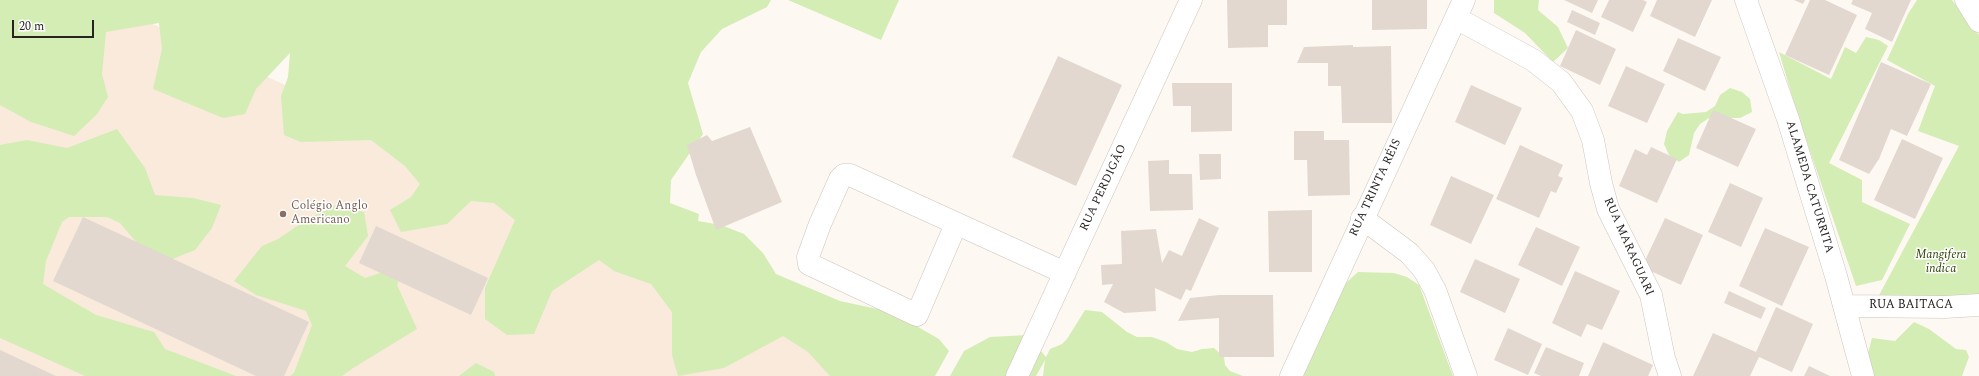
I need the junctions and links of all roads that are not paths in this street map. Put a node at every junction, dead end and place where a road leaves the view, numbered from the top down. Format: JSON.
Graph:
{"nodes":[{"id":1,"x":1192,"y":0,"type":"edge"},
{"id":2,"x":1746,"y":0,"type":"edge"},
{"id":3,"x":1966,"y":0,"type":"edge"},
{"id":4,"x":1460,"y":9,"type":"edge"},
{"id":5,"x":1979,"y":21,"type":"edge"},
{"id":6,"x":1362,"y":218,"type":"junction"},
{"id":7,"x":956,"y":224,"type":"junction"},
{"id":8,"x":1065,"y":273,"type":"junction"},
{"id":9,"x":1979,"y":305,"type":"edge"},
{"id":10,"x":1844,"y":306,"type":"junction"},
{"id":11,"x":1017,"y":376,"type":"edge"},
{"id":12,"x":1291,"y":376,"type":"edge"},
{"id":13,"x":1466,"y":376,"type":"edge"},
{"id":14,"x":1670,"y":376,"type":"edge"},
{"id":15,"x":1863,"y":376,"type":"edge"}],
"edges":[{"from":1,"to":8,"type":"street","name":"RUA PERDIGÃO"},
{"from":2,"to":10,"type":"street","name":"ALAMEDA CATURRITA"},
{"from":3,"to":5,"type":"street"},
{"from":4,"to":6,"type":"street","name":"RUA TRINTA RÉIS"},
{"from":4,"to":14,"type":"street","name":"RUA MARAGUARI"},
{"from":6,"to":12,"type":"street","name":"RUA TRINTA RÉIS"},
{"from":6,"to":13,"type":"street"},
{"from":7,"to":7,"type":"street"},
{"from":7,"to":8,"type":"street"},
{"from":8,"to":11,"type":"street","name":"RUA PERDIGÃO"},
{"from":9,"to":10,"type":"street","name":"RUA BAITACA"},
{"from":10,"to":15,"type":"street","name":"ALAMEDA CATURRITA"}]}
